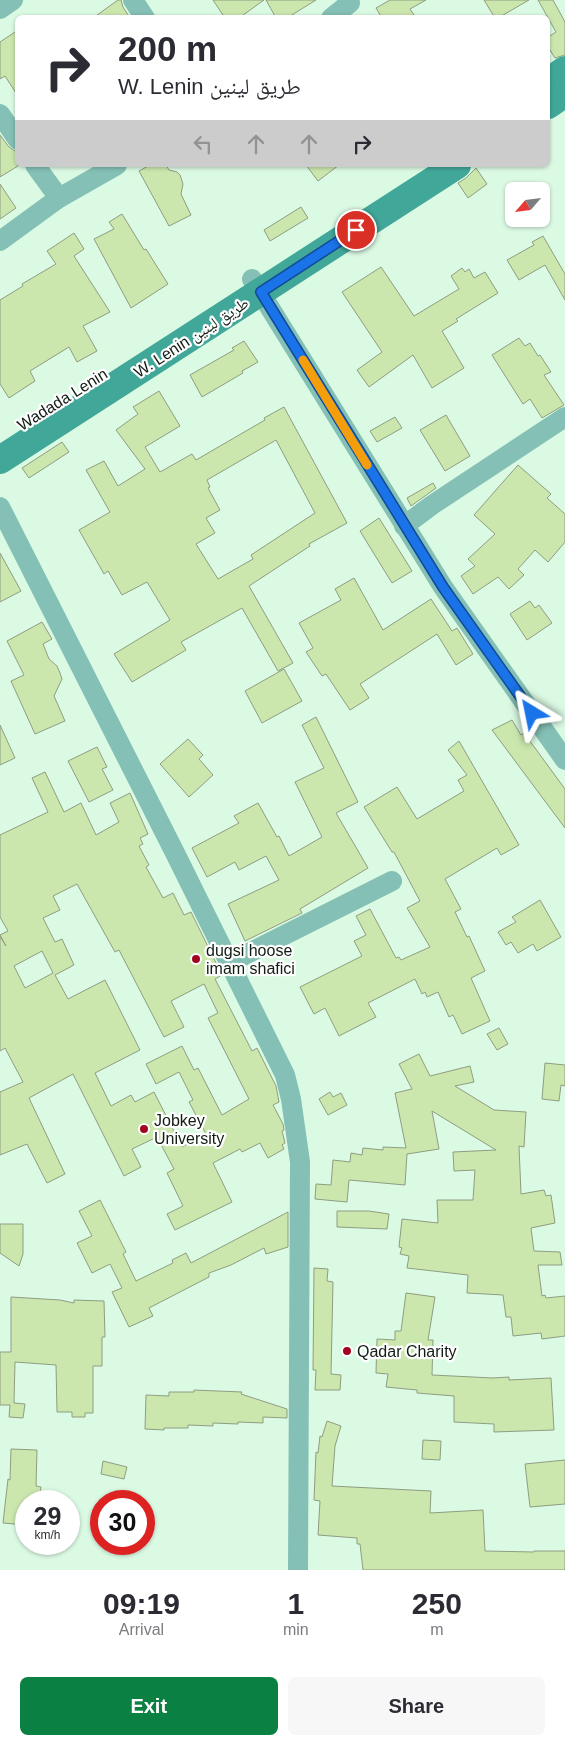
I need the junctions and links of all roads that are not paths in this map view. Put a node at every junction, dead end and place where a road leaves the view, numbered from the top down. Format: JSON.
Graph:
{"nodes":[{"id":1,"x":13,"y":0,"type":"edge"},
{"id":2,"x":133,"y":0,"type":"edge"},
{"id":3,"x":352,"y":7,"type":"edge"},
{"id":4,"x":0,"y":9,"type":"edge"},
{"id":5,"x":143,"y":15,"type":"edge"},
{"id":6,"x":337,"y":15,"type":"edge"},
{"id":7,"x":565,"y":70,"type":"edge"},
{"id":8,"x":550,"y":81,"type":"edge"},
{"id":9,"x":565,"y":93,"type":"edge"},
{"id":10,"x":550,"y":104,"type":"edge"},
{"id":11,"x":37,"y":167,"type":"edge"},
{"id":12,"x":113,"y":167,"type":"edge"},
{"id":13,"x":444,"y":167,"type":"edge"},
{"id":14,"x":59,"y":198,"type":"junction"},
{"id":15,"x":0,"y":241,"type":"edge"},
{"id":16,"x":256,"y":286,"type":"junction"},
{"id":17,"x":106,"y":381,"type":"junction"},
{"id":18,"x":565,"y":417,"type":"edge"},
{"id":19,"x":0,"y":437,"type":"edge"},
{"id":20,"x":0,"y":460,"type":"edge"},
{"id":21,"x":0,"y":507,"type":"edge"},
{"id":22,"x":404,"y":526,"type":"junction"},
{"id":23,"x":565,"y":760,"type":"edge"},
{"id":24,"x":392,"y":881,"type":"dead end"},
{"id":25,"x":229,"y":964,"type":"junction"},
{"id":26,"x":298,"y":1570,"type":"edge"}],
"edges":[{"from":1,"to":4,"type":"street"},
{"from":2,"to":5,"type":"street"},
{"from":3,"to":6,"type":"street"},
{"from":7,"to":8,"type":"main road"},
{"from":9,"to":10,"type":"main road"},
{"from":11,"to":14,"type":"street"},
{"from":12,"to":14,"type":"street"},
{"from":13,"to":16,"type":"main road","name":"Wadada Lenin"},
{"from":14,"to":15,"type":"street"},
{"from":16,"to":17,"type":"main road","name":"Wadada Lenin"},
{"from":16,"to":22,"type":"street"},
{"from":17,"to":19,"type":"main road","name":"Wadada Lenin"},
{"from":17,"to":20,"type":"main road"},
{"from":18,"to":22,"type":"street"},
{"from":21,"to":25,"type":"street"},
{"from":22,"to":23,"type":"street"},
{"from":24,"to":25,"type":"street"},
{"from":25,"to":26,"type":"street"}]}
